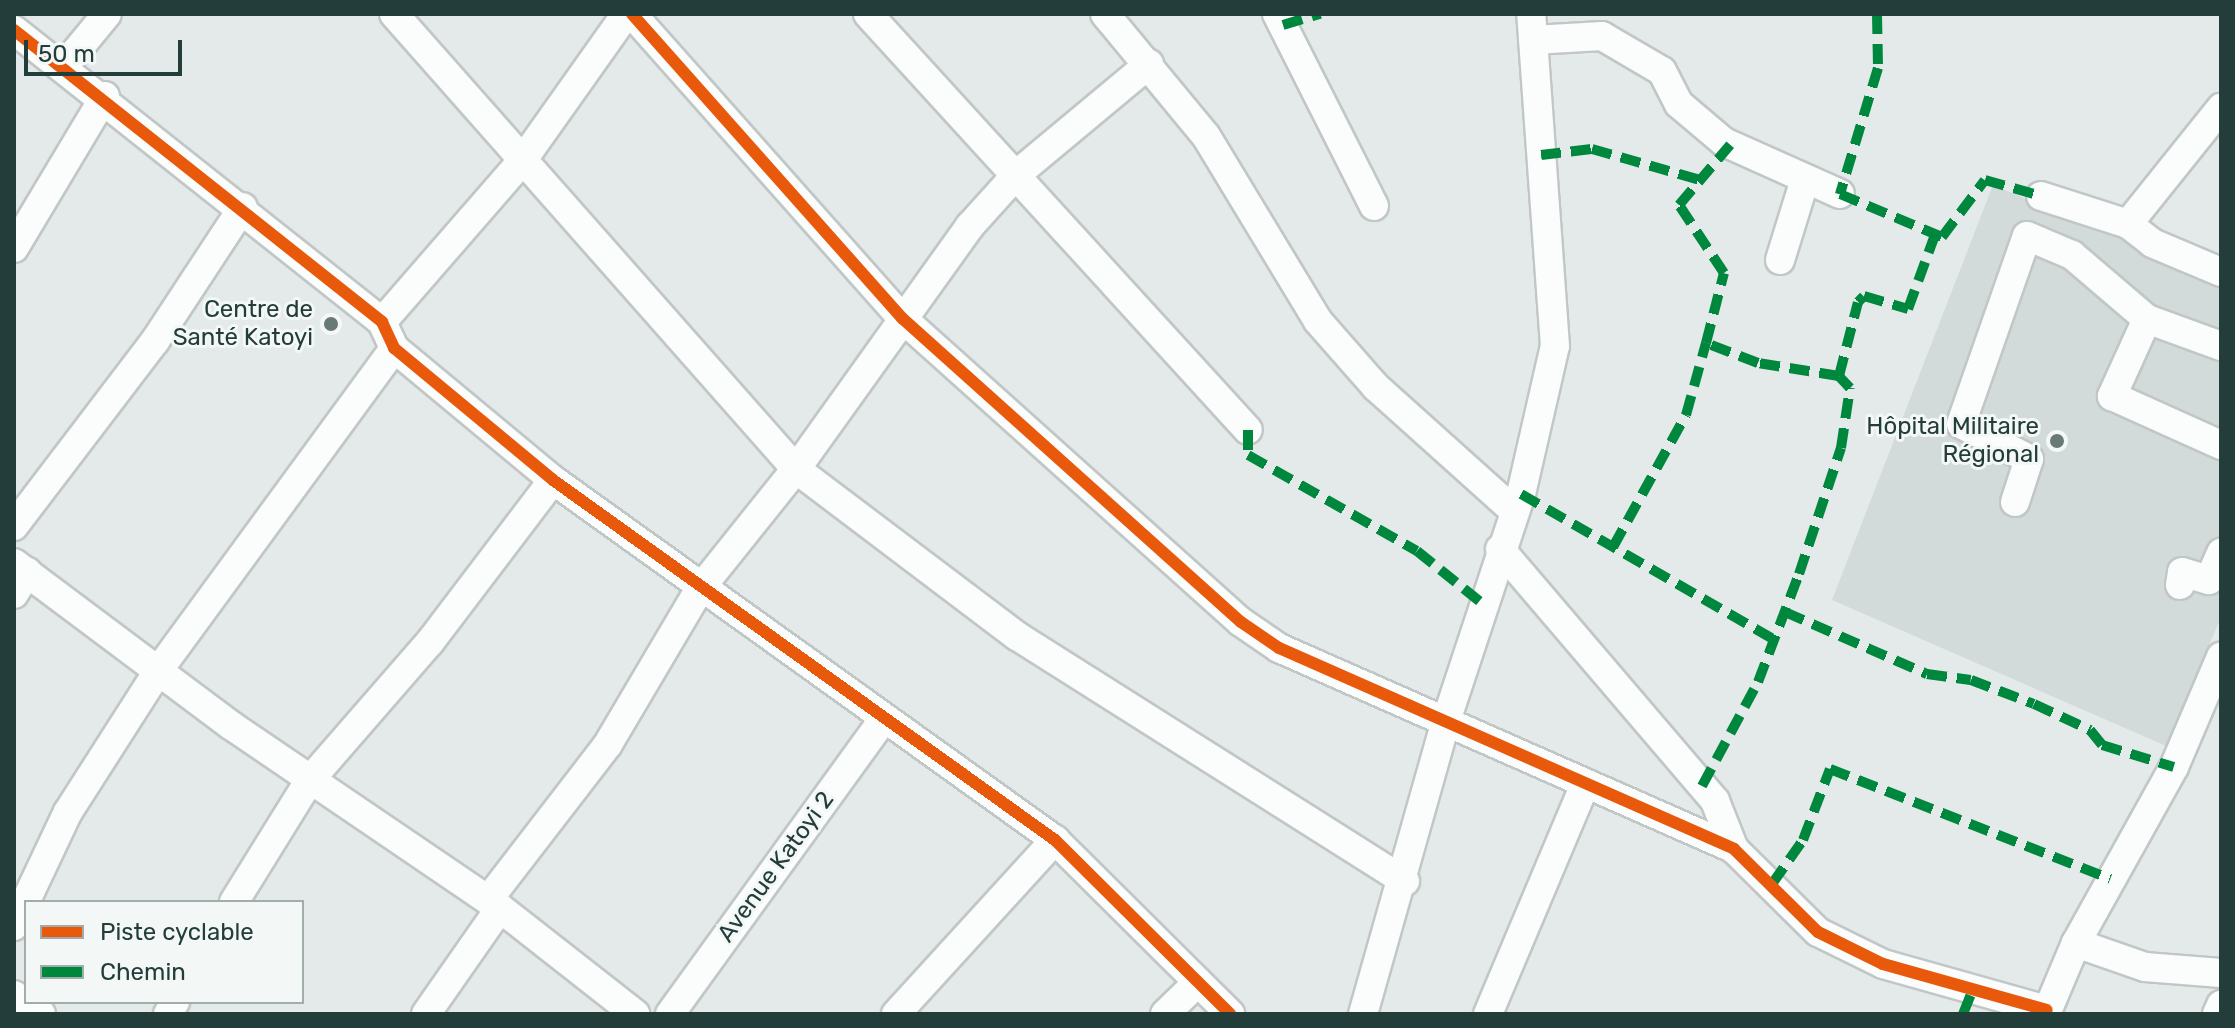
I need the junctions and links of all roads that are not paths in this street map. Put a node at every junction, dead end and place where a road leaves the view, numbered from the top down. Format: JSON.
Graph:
{"nodes":[{"id":1,"x":107,"y":14,"type":"edge"},
{"id":2,"x":394,"y":14,"type":"edge"},
{"id":3,"x":629,"y":14,"type":"edge"},
{"id":4,"x":868,"y":14,"type":"edge"},
{"id":5,"x":1105,"y":14,"type":"edge"},
{"id":6,"x":1277,"y":14,"type":"edge"},
{"id":7,"x":1532,"y":27,"type":"edge"},
{"id":8,"x":14,"y":30,"type":"edge"},
{"id":9,"x":1149,"y":64,"type":"junction"},
{"id":10,"x":64,"y":66,"type":"junction"},
{"id":11,"x":105,"y":96,"type":"junction"},
{"id":12,"x":2221,"y":108,"type":"edge"},
{"id":13,"x":522,"y":161,"type":"junction"},
{"id":14,"x":1017,"y":174,"type":"junction"},
{"id":15,"x":1805,"y":179,"type":"junction"},
{"id":16,"x":1840,"y":194,"type":"dead end"},
{"id":17,"x":2041,"y":196,"type":"dead end"},
{"id":18,"x":1374,"y":206,"type":"dead end"},
{"id":19,"x":243,"y":207,"type":"junction"},
{"id":20,"x":2128,"y":224,"type":"junction"},
{"id":21,"x":14,"y":248,"type":"edge"},
{"id":22,"x":1780,"y":260,"type":"dead end"},
{"id":23,"x":2221,"y":272,"type":"edge"},
{"id":24,"x":902,"y":318,"type":"junction"},
{"id":25,"x":2147,"y":319,"type":"junction"},
{"id":26,"x":382,"y":322,"type":"junction"},
{"id":27,"x":2221,"y":346,"type":"edge"},
{"id":28,"x":394,"y":348,"type":"junction"},
{"id":29,"x":1248,"y":430,"type":"dead end"},
{"id":30,"x":2221,"y":445,"type":"edge"},
{"id":31,"x":796,"y":469,"type":"junction"},
{"id":32,"x":553,"y":480,"type":"junction"},
{"id":33,"x":2015,"y":502,"type":"dead end"},
{"id":34,"x":1514,"y":511,"type":"junction"},
{"id":35,"x":14,"y":526,"type":"edge"},
{"id":36,"x":1500,"y":549,"type":"junction"},
{"id":37,"x":2221,"y":553,"type":"edge"},
{"id":38,"x":18,"y":576,"type":"edge"},
{"id":39,"x":2180,"y":585,"type":"dead end"},
{"id":40,"x":699,"y":590,"type":"junction"},
{"id":41,"x":2221,"y":657,"type":"edge"},
{"id":42,"x":158,"y":671,"type":"junction"},
{"id":43,"x":882,"y":721,"type":"junction"},
{"id":44,"x":1446,"y":721,"type":"junction"},
{"id":45,"x":309,"y":781,"type":"junction"},
{"id":46,"x":1585,"y":784,"type":"junction"},
{"id":47,"x":1055,"y":840,"type":"junction"},
{"id":48,"x":1734,"y":849,"type":"junction"},
{"id":49,"x":1405,"y":881,"type":"junction"},
{"id":50,"x":26,"y":900,"type":"edge"},
{"id":51,"x":235,"y":900,"type":"edge"},
{"id":52,"x":494,"y":904,"type":"junction"},
{"id":53,"x":24,"y":905,"type":"edge"},
{"id":54,"x":14,"y":926,"type":"edge"},
{"id":55,"x":2076,"y":943,"type":"junction"},
{"id":56,"x":2221,"y":973,"type":"edge"},
{"id":57,"x":1198,"y":982,"type":"junction"},
{"id":58,"x":2221,"y":1005,"type":"edge"},
{"id":59,"x":2047,"y":1012,"type":"edge"},
{"id":60,"x":426,"y":1014,"type":"edge"},
{"id":61,"x":635,"y":1014,"type":"edge"},
{"id":62,"x":670,"y":1014,"type":"edge"},
{"id":63,"x":896,"y":1014,"type":"edge"},
{"id":64,"x":1165,"y":1014,"type":"edge"},
{"id":65,"x":1230,"y":1014,"type":"edge"},
{"id":66,"x":1363,"y":1014,"type":"edge"},
{"id":67,"x":1488,"y":1014,"type":"edge"},
{"id":68,"x":2217,"y":1014,"type":"edge"}],
"edges":[{"from":1,"to":10,"type":"street"},
{"from":2,"to":13,"type":"street"},
{"from":3,"to":13,"type":"street"},
{"from":3,"to":24,"type":"street"},
{"from":4,"to":14,"type":"street"},
{"from":5,"to":9,"type":"street"},
{"from":6,"to":18,"type":"street"},
{"from":7,"to":15,"type":"street"},
{"from":7,"to":34,"type":"street"},
{"from":8,"to":10,"type":"street"},
{"from":9,"to":14,"type":"street"},
{"from":9,"to":34,"type":"street"},
{"from":10,"to":11,"type":"street"},
{"from":11,"to":19,"type":"street"},
{"from":11,"to":21,"type":"street"},
{"from":12,"to":20,"type":"street"},
{"from":13,"to":26,"type":"street"},
{"from":13,"to":31,"type":"street"},
{"from":14,"to":24,"type":"street"},
{"from":14,"to":29,"type":"street"},
{"from":15,"to":16,"type":"street"},
{"from":15,"to":22,"type":"street"},
{"from":17,"to":20,"type":"street"},
{"from":19,"to":26,"type":"street"},
{"from":19,"to":35,"type":"street"},
{"from":20,"to":23,"type":"street"},
{"from":24,"to":31,"type":"street"},
{"from":24,"to":44,"type":"street"},
{"from":25,"to":27,"type":"street"},
{"from":25,"to":30,"type":"street"},
{"from":25,"to":33,"type":"street"},
{"from":26,"to":28,"type":"street"},
{"from":28,"to":32,"type":"street"},
{"from":28,"to":42,"type":"street"},
{"from":31,"to":40,"type":"street"},
{"from":31,"to":49,"type":"street"},
{"from":32,"to":40,"type":"street"},
{"from":32,"to":45,"type":"street"},
{"from":34,"to":36,"type":"street"},
{"from":36,"to":44,"type":"street"},
{"from":36,"to":48,"type":"street"},
{"from":37,"to":39,"type":"street"},
{"from":38,"to":42,"type":"street"},
{"from":40,"to":43,"type":"street"},
{"from":40,"to":52,"type":"street"},
{"from":41,"to":55,"type":"street"},
{"from":42,"to":45,"type":"street"},
{"from":42,"to":50,"type":"street"},
{"from":43,"to":47,"type":"street"},
{"from":43,"to":62,"type":"street","name":"Avenue Katoyi 2"},
{"from":44,"to":46,"type":"street"},
{"from":44,"to":49,"type":"street"},
{"from":45,"to":51,"type":"street"},
{"from":45,"to":52,"type":"street"},
{"from":46,"to":48,"type":"street"},
{"from":46,"to":67,"type":"street"},
{"from":47,"to":57,"type":"street"},
{"from":47,"to":63,"type":"street"},
{"from":48,"to":59,"type":"street"},
{"from":49,"to":66,"type":"street"},
{"from":52,"to":60,"type":"street"},
{"from":52,"to":61,"type":"street"},
{"from":53,"to":54,"type":"street"},
{"from":55,"to":56,"type":"street"},
{"from":55,"to":59,"type":"street"},
{"from":57,"to":64,"type":"street"},
{"from":57,"to":65,"type":"street"},
{"from":58,"to":68,"type":"street"}]}
